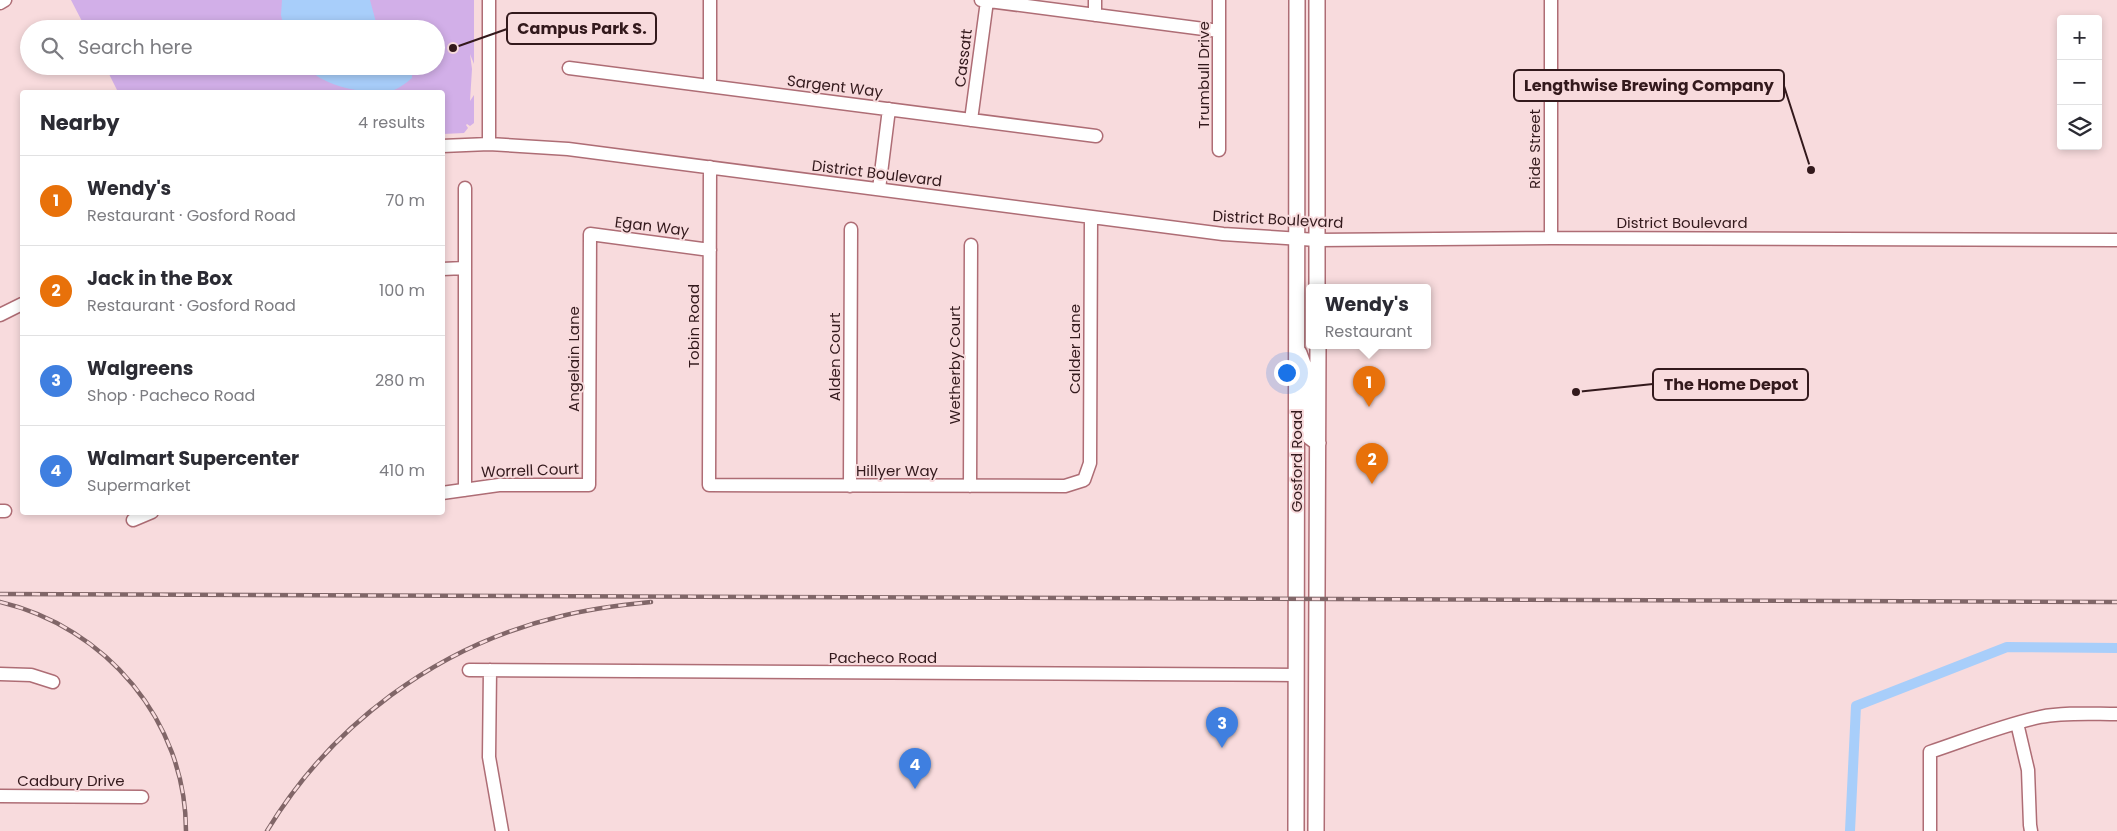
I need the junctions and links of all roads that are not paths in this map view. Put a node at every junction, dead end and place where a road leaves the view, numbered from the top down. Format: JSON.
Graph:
{"nodes":[{"id":1,"x":5,"y":0,"type":"edge"},
{"id":2,"x":489,"y":0,"type":"edge"},
{"id":3,"x":710,"y":0,"type":"edge"},
{"id":4,"x":984,"y":0,"type":"edge"},
{"id":5,"x":1095,"y":0,"type":"edge"},
{"id":6,"x":1220,"y":0,"type":"edge"},
{"id":7,"x":1298,"y":0,"type":"edge"},
{"id":8,"x":1317,"y":0,"type":"edge"},
{"id":9,"x":1551,"y":0,"type":"edge"},
{"id":10,"x":0,"y":3,"type":"edge"},
{"id":11,"x":1095,"y":15,"type":"junction"},
{"id":12,"x":1220,"y":31,"type":"junction"},
{"id":13,"x":569,"y":68,"type":"dead end"},
{"id":14,"x":710,"y":86,"type":"junction"},
{"id":15,"x":889,"y":109,"type":"junction"},
{"id":16,"x":971,"y":120,"type":"junction"},
{"id":17,"x":1096,"y":136,"type":"dead end"},
{"id":18,"x":489,"y":144,"type":"junction"},
{"id":19,"x":445,"y":146,"type":"edge"},
{"id":20,"x":1219,"y":150,"type":"dead end"},
{"id":21,"x":710,"y":168,"type":"junction"},
{"id":22,"x":465,"y":188,"type":"dead end"},
{"id":23,"x":879,"y":189,"type":"junction"},
{"id":24,"x":1091,"y":217,"type":"junction"},
{"id":25,"x":851,"y":229,"type":"dead end"},
{"id":26,"x":590,"y":234,"type":"joint"},
{"id":27,"x":1551,"y":238,"type":"junction"},
{"id":28,"x":1298,"y":240,"type":"junction"},
{"id":29,"x":1317,"y":240,"type":"junction"},
{"id":30,"x":2117,"y":240,"type":"edge"},
{"id":31,"x":971,"y":245,"type":"dead end"},
{"id":32,"x":710,"y":250,"type":"junction"},
{"id":33,"x":465,"y":268,"type":"junction"},
{"id":34,"x":445,"y":269,"type":"edge"},
{"id":35,"x":1318,"y":284,"type":"edge"},
{"id":36,"x":20,"y":305,"type":"edge"},
{"id":37,"x":0,"y":315,"type":"edge"},
{"id":38,"x":1296,"y":347,"type":"junction"},
{"id":39,"x":1318,"y":349,"type":"edge"},
{"id":40,"x":1318,"y":443,"type":"junction"},
{"id":41,"x":1296,"y":446,"type":"junction"},
{"id":42,"x":1084,"y":480,"type":"joint"},
{"id":43,"x":589,"y":484,"type":"joint"},
{"id":44,"x":709,"y":485,"type":"joint"},
{"id":45,"x":850,"y":486,"type":"junction"},
{"id":46,"x":970,"y":486,"type":"junction"},
{"id":47,"x":465,"y":490,"type":"junction"},
{"id":48,"x":445,"y":493,"type":"edge"},
{"id":49,"x":145,"y":515,"type":"edge"},
{"id":50,"x":133,"y":520,"type":"dead end"},
{"id":51,"x":1317,"y":534,"type":"junction"},
{"id":52,"x":1296,"y":606,"type":"junction"},
{"id":53,"x":469,"y":670,"type":"dead end"},
{"id":54,"x":490,"y":670,"type":"junction"},
{"id":55,"x":0,"y":674,"type":"edge"},
{"id":56,"x":1296,"y":675,"type":"junction"},
{"id":57,"x":1317,"y":680,"type":"junction"},
{"id":58,"x":53,"y":682,"type":"dead end"},
{"id":59,"x":2117,"y":714,"type":"edge"},
{"id":60,"x":2017,"y":723,"type":"junction"},
{"id":61,"x":1316,"y":760,"type":"junction"},
{"id":62,"x":0,"y":796,"type":"edge"},
{"id":63,"x":142,"y":796,"type":"dead end"},
{"id":64,"x":502,"y":831,"type":"edge"},
{"id":65,"x":1296,"y":831,"type":"edge"},
{"id":66,"x":1316,"y":831,"type":"edge"},
{"id":67,"x":1930,"y":831,"type":"edge"},
{"id":68,"x":2031,"y":831,"type":"edge"}],
"edges":[{"from":1,"to":10,"type":"street"},
{"from":2,"to":18,"type":"street"},
{"from":3,"to":14,"type":"street"},
{"from":4,"to":11,"type":"street"},
{"from":4,"to":16,"type":"street","name":"Cassatt"},
{"from":5,"to":11,"type":"street"},
{"from":6,"to":12,"type":"street","name":"Trumbull Drive"},
{"from":7,"to":28,"type":"main road","name":"Gosford Road"},
{"from":8,"to":29,"type":"main road"},
{"from":9,"to":27,"type":"street","name":"Ride Street"},
{"from":11,"to":12,"type":"street"},
{"from":12,"to":20,"type":"street","name":"Trumbull Drive"},
{"from":13,"to":14,"type":"street","name":"Sargent Way"},
{"from":14,"to":15,"type":"street","name":"Sargent Way"},
{"from":15,"to":16,"type":"street","name":"Sargent Way"},
{"from":15,"to":23,"type":"street"},
{"from":16,"to":17,"type":"street","name":"Sargent Way"},
{"from":18,"to":19,"type":"street","name":"District Boulevard"},
{"from":18,"to":21,"type":"street","name":"District Boulevard"},
{"from":21,"to":23,"type":"street","name":"District Boulevard"},
{"from":21,"to":32,"type":"street","name":"Tobin Road"},
{"from":22,"to":33,"type":"street"},
{"from":23,"to":24,"type":"street","name":"District Boulevard"},
{"from":24,"to":28,"type":"street","name":"District Boulevard"},
{"from":24,"to":42,"type":"street","name":"Calder Lane"},
{"from":25,"to":45,"type":"street","name":"Alden Court"},
{"from":26,"to":32,"type":"street","name":"Egan Way"},
{"from":26,"to":43,"type":"street","name":"Angelain Lane"},
{"from":27,"to":29,"type":"street","name":"District Boulevard"},
{"from":27,"to":30,"type":"street","name":"District Boulevard"},
{"from":28,"to":29,"type":"street","name":"District Boulevard"},
{"from":28,"to":38,"type":"main road","name":"Gosford Road"},
{"from":29,"to":35,"type":"main road"},
{"from":31,"to":46,"type":"street","name":"Wetherby Court"},
{"from":32,"to":44,"type":"street","name":"Tobin Road"},
{"from":33,"to":34,"type":"street"},
{"from":33,"to":47,"type":"street"},
{"from":36,"to":37,"type":"street"},
{"from":38,"to":40,"type":"main road"},
{"from":38,"to":41,"type":"main road","name":"Gosford Road"},
{"from":39,"to":40,"type":"main road","name":"Gosford Road"},
{"from":40,"to":51,"type":"main road","name":"Gosford Road"},
{"from":41,"to":51,"type":"main road"},
{"from":41,"to":52,"type":"main road","name":"Gosford Road"},
{"from":42,"to":46,"type":"street","name":"Hillyer Way"},
{"from":43,"to":47,"type":"street","name":"Worrell Court"},
{"from":44,"to":45,"type":"street","name":"Hillyer Way"},
{"from":45,"to":46,"type":"street","name":"Hillyer Way"},
{"from":47,"to":48,"type":"street","name":"Worrell Court"},
{"from":49,"to":50,"type":"street"},
{"from":51,"to":57,"type":"main road","name":"Gosford Road"},
{"from":52,"to":56,"type":"main road","name":"Gosford Road"},
{"from":52,"to":57,"type":"main road"},
{"from":53,"to":54,"type":"street","name":"Pacheco Road"},
{"from":54,"to":56,"type":"street","name":"Pacheco Road"},
{"from":54,"to":64,"type":"street"},
{"from":55,"to":58,"type":"street"},
{"from":56,"to":61,"type":"main road"},
{"from":56,"to":65,"type":"main road","name":"Gosford Road"},
{"from":57,"to":61,"type":"main road","name":"Gosford Road"},
{"from":59,"to":60,"type":"street"},
{"from":60,"to":67,"type":"street"},
{"from":60,"to":68,"type":"street"},
{"from":61,"to":66,"type":"main road","name":"Gosford Road"},
{"from":62,"to":63,"type":"street","name":"Cadbury Drive"}]}
